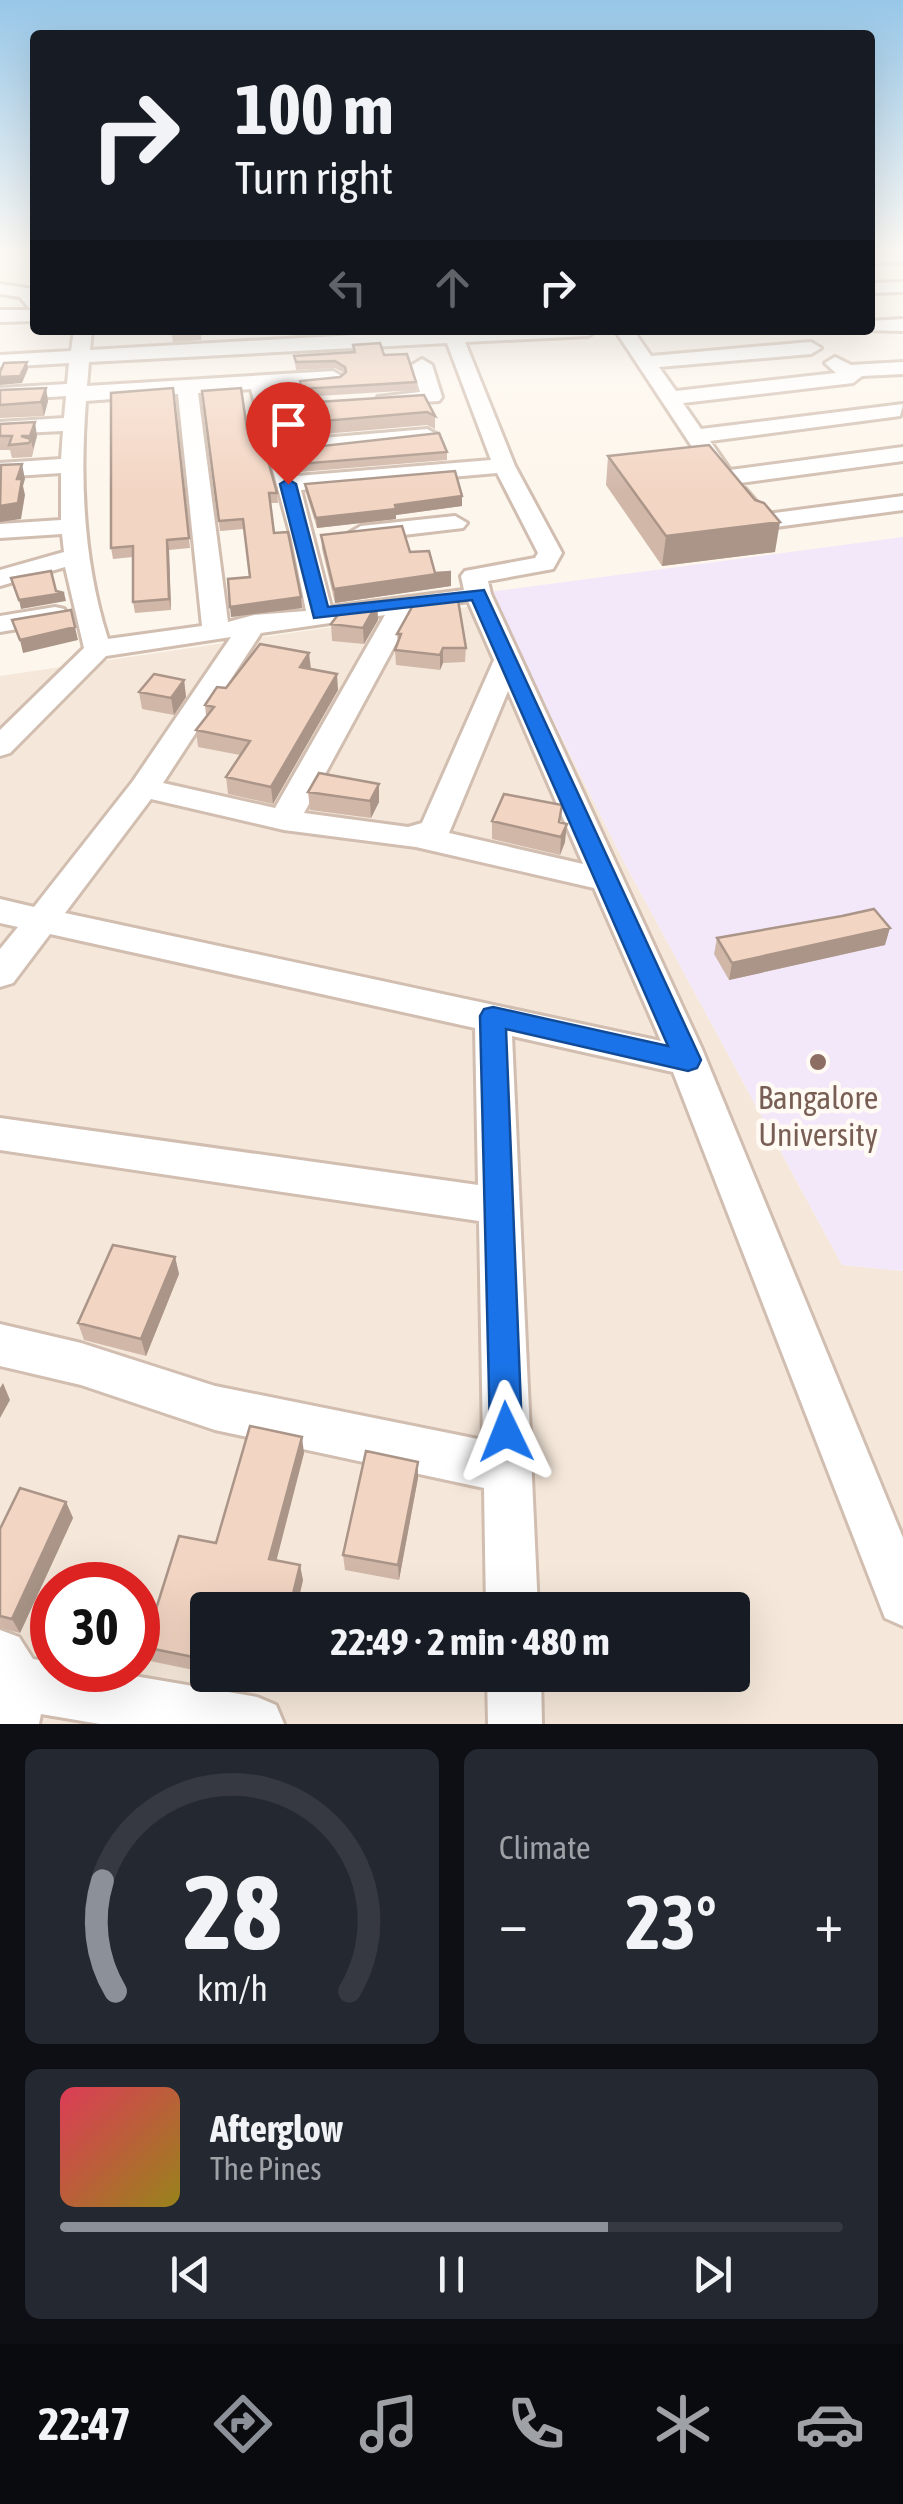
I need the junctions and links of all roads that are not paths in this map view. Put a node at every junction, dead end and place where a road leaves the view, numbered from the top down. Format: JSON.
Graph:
{"nodes":[{"id":1,"x":82,"y":335,"type":"edge"},
{"id":2,"x":422,"y":335,"type":"edge"},
{"id":3,"x":453,"y":335,"type":"edge"},
{"id":4,"x":627,"y":335,"type":"edge"},
{"id":5,"x":806,"y":339,"type":"edge"},
{"id":6,"x":80,"y":358,"type":"junction"},
{"id":7,"x":0,"y":361,"type":"edge"},
{"id":8,"x":646,"y":362,"type":"junction"},
{"id":9,"x":422,"y":364,"type":"dead end"},
{"id":10,"x":903,"y":368,"type":"edge"},
{"id":11,"x":850,"y":374,"type":"junction"},
{"id":12,"x":333,"y":377,"type":"edge"},
{"id":13,"x":259,"y":382,"type":"junction"},
{"id":14,"x":186,"y":387,"type":"junction"},
{"id":15,"x":78,"y":392,"type":"junction"},
{"id":16,"x":0,"y":394,"type":"edge"},
{"id":17,"x":670,"y":398,"type":"junction"},
{"id":18,"x":355,"y":404,"type":"edge"},
{"id":19,"x":901,"y":412,"type":"edge"},
{"id":20,"x":75,"y":424,"type":"junction"},
{"id":21,"x":0,"y":428,"type":"edge"},
{"id":22,"x":428,"y":435,"type":"edge"},
{"id":23,"x":696,"y":436,"type":"junction"},
{"id":24,"x":278,"y":448,"type":"junction"},
{"id":25,"x":903,"y":454,"type":"edge"},
{"id":26,"x":74,"y":465,"type":"junction"},
{"id":27,"x":504,"y":466,"type":"junction"},
{"id":28,"x":0,"y":470,"type":"edge"},
{"id":29,"x":724,"y":478,"type":"junction"},
{"id":30,"x":288,"y":484,"type":"junction"},
{"id":31,"x":903,"y":503,"type":"edge"},
{"id":32,"x":456,"y":523,"type":"dead end"},
{"id":33,"x":72,"y":526,"type":"junction"},
{"id":34,"x":0,"y":531,"type":"edge"},
{"id":35,"x":321,"y":538,"type":"junction"},
{"id":36,"x":76,"y":556,"type":"junction"},
{"id":37,"x":0,"y":578,"type":"edge"},
{"id":38,"x":478,"y":594,"type":"junction"},
{"id":39,"x":406,"y":603,"type":"junction"},
{"id":40,"x":84,"y":610,"type":"junction"},
{"id":41,"x":320,"y":614,"type":"junction"},
{"id":42,"x":0,"y":624,"type":"edge"},
{"id":43,"x":254,"y":624,"type":"junction"},
{"id":44,"x":216,"y":630,"type":"junction"},
{"id":45,"x":98,"y":649,"type":"junction"},
{"id":46,"x":506,"y":662,"type":"junction"},
{"id":47,"x":0,"y":747,"type":"edge"},
{"id":48,"x":144,"y":788,"type":"junction"},
{"id":49,"x":284,"y":820,"type":"junction"},
{"id":50,"x":420,"y":837,"type":"junction"},
{"id":51,"x":606,"y":880,"type":"junction"},
{"id":52,"x":0,"y":911,"type":"edge"},
{"id":53,"x":42,"y":920,"type":"junction"},
{"id":54,"x":0,"y":974,"type":"edge"},
{"id":55,"x":493,"y":1016,"type":"junction"},
{"id":56,"x":688,"y":1060,"type":"junction"},
{"id":57,"x":0,"y":1134,"type":"edge"},
{"id":58,"x":499,"y":1206,"type":"junction"},
{"id":59,"x":0,"y":1346,"type":"edge"},
{"id":60,"x":507,"y":1470,"type":"junction"},
{"id":61,"x":511,"y":1592,"type":"edge"},
{"id":62,"x":903,"y":1600,"type":"edge"},
{"id":63,"x":10,"y":1688,"type":"edge"},
{"id":64,"x":514,"y":1692,"type":"edge"},
{"id":65,"x":257,"y":1724,"type":"edge"},
{"id":66,"x":515,"y":1724,"type":"edge"}],
"edges":[{"from":1,"to":6,"type":"street"},
{"from":2,"to":6,"type":"street"},
{"from":3,"to":27,"type":"street"},
{"from":4,"to":8,"type":"street"},
{"from":5,"to":8,"type":"street"},
{"from":5,"to":11,"type":"street"},
{"from":6,"to":7,"type":"street"},
{"from":6,"to":15,"type":"street"},
{"from":8,"to":17,"type":"street"},
{"from":9,"to":18,"type":"street"},
{"from":10,"to":11,"type":"street"},
{"from":11,"to":17,"type":"street"},
{"from":11,"to":19,"type":"street"},
{"from":12,"to":13,"type":"street"},
{"from":13,"to":14,"type":"street"},
{"from":13,"to":24,"type":"street"},
{"from":14,"to":15,"type":"street"},
{"from":14,"to":44,"type":"street"},
{"from":15,"to":16,"type":"street"},
{"from":15,"to":20,"type":"street"},
{"from":17,"to":23,"type":"street"},
{"from":19,"to":23,"type":"street"},
{"from":20,"to":21,"type":"street"},
{"from":20,"to":26,"type":"street"},
{"from":22,"to":24,"type":"street"},
{"from":23,"to":29,"type":"street"},
{"from":24,"to":30,"type":"street"},
{"from":25,"to":29,"type":"street"},
{"from":26,"to":28,"type":"street"},
{"from":26,"to":33,"type":"street"},
{"from":27,"to":30,"type":"street"},
{"from":27,"to":38,"type":"street"},
{"from":29,"to":31,"type":"street"},
{"from":30,"to":35,"type":"street"},
{"from":32,"to":35,"type":"street"},
{"from":33,"to":34,"type":"street"},
{"from":33,"to":36,"type":"street"},
{"from":35,"to":41,"type":"street"},
{"from":36,"to":37,"type":"street"},
{"from":36,"to":40,"type":"street"},
{"from":38,"to":39,"type":"street"},
{"from":38,"to":46,"type":"street"},
{"from":39,"to":41,"type":"street"},
{"from":39,"to":49,"type":"street"},
{"from":40,"to":42,"type":"street"},
{"from":40,"to":45,"type":"street"},
{"from":41,"to":43,"type":"street"},
{"from":43,"to":44,"type":"street"},
{"from":43,"to":48,"type":"street"},
{"from":44,"to":45,"type":"street"},
{"from":45,"to":47,"type":"street"},
{"from":46,"to":50,"type":"street"},
{"from":46,"to":51,"type":"street"},
{"from":48,"to":49,"type":"street"},
{"from":48,"to":53,"type":"street"},
{"from":49,"to":50,"type":"street"},
{"from":50,"to":51,"type":"street"},
{"from":51,"to":56,"type":"street"},
{"from":52,"to":53,"type":"street"},
{"from":53,"to":54,"type":"street"},
{"from":53,"to":55,"type":"street"},
{"from":55,"to":56,"type":"street"},
{"from":55,"to":58,"type":"street"},
{"from":56,"to":62,"type":"street"},
{"from":57,"to":58,"type":"street"},
{"from":58,"to":60,"type":"street"},
{"from":59,"to":60,"type":"street"},
{"from":60,"to":61,"type":"street"},
{"from":63,"to":65,"type":"street"},
{"from":64,"to":66,"type":"street"}]}
